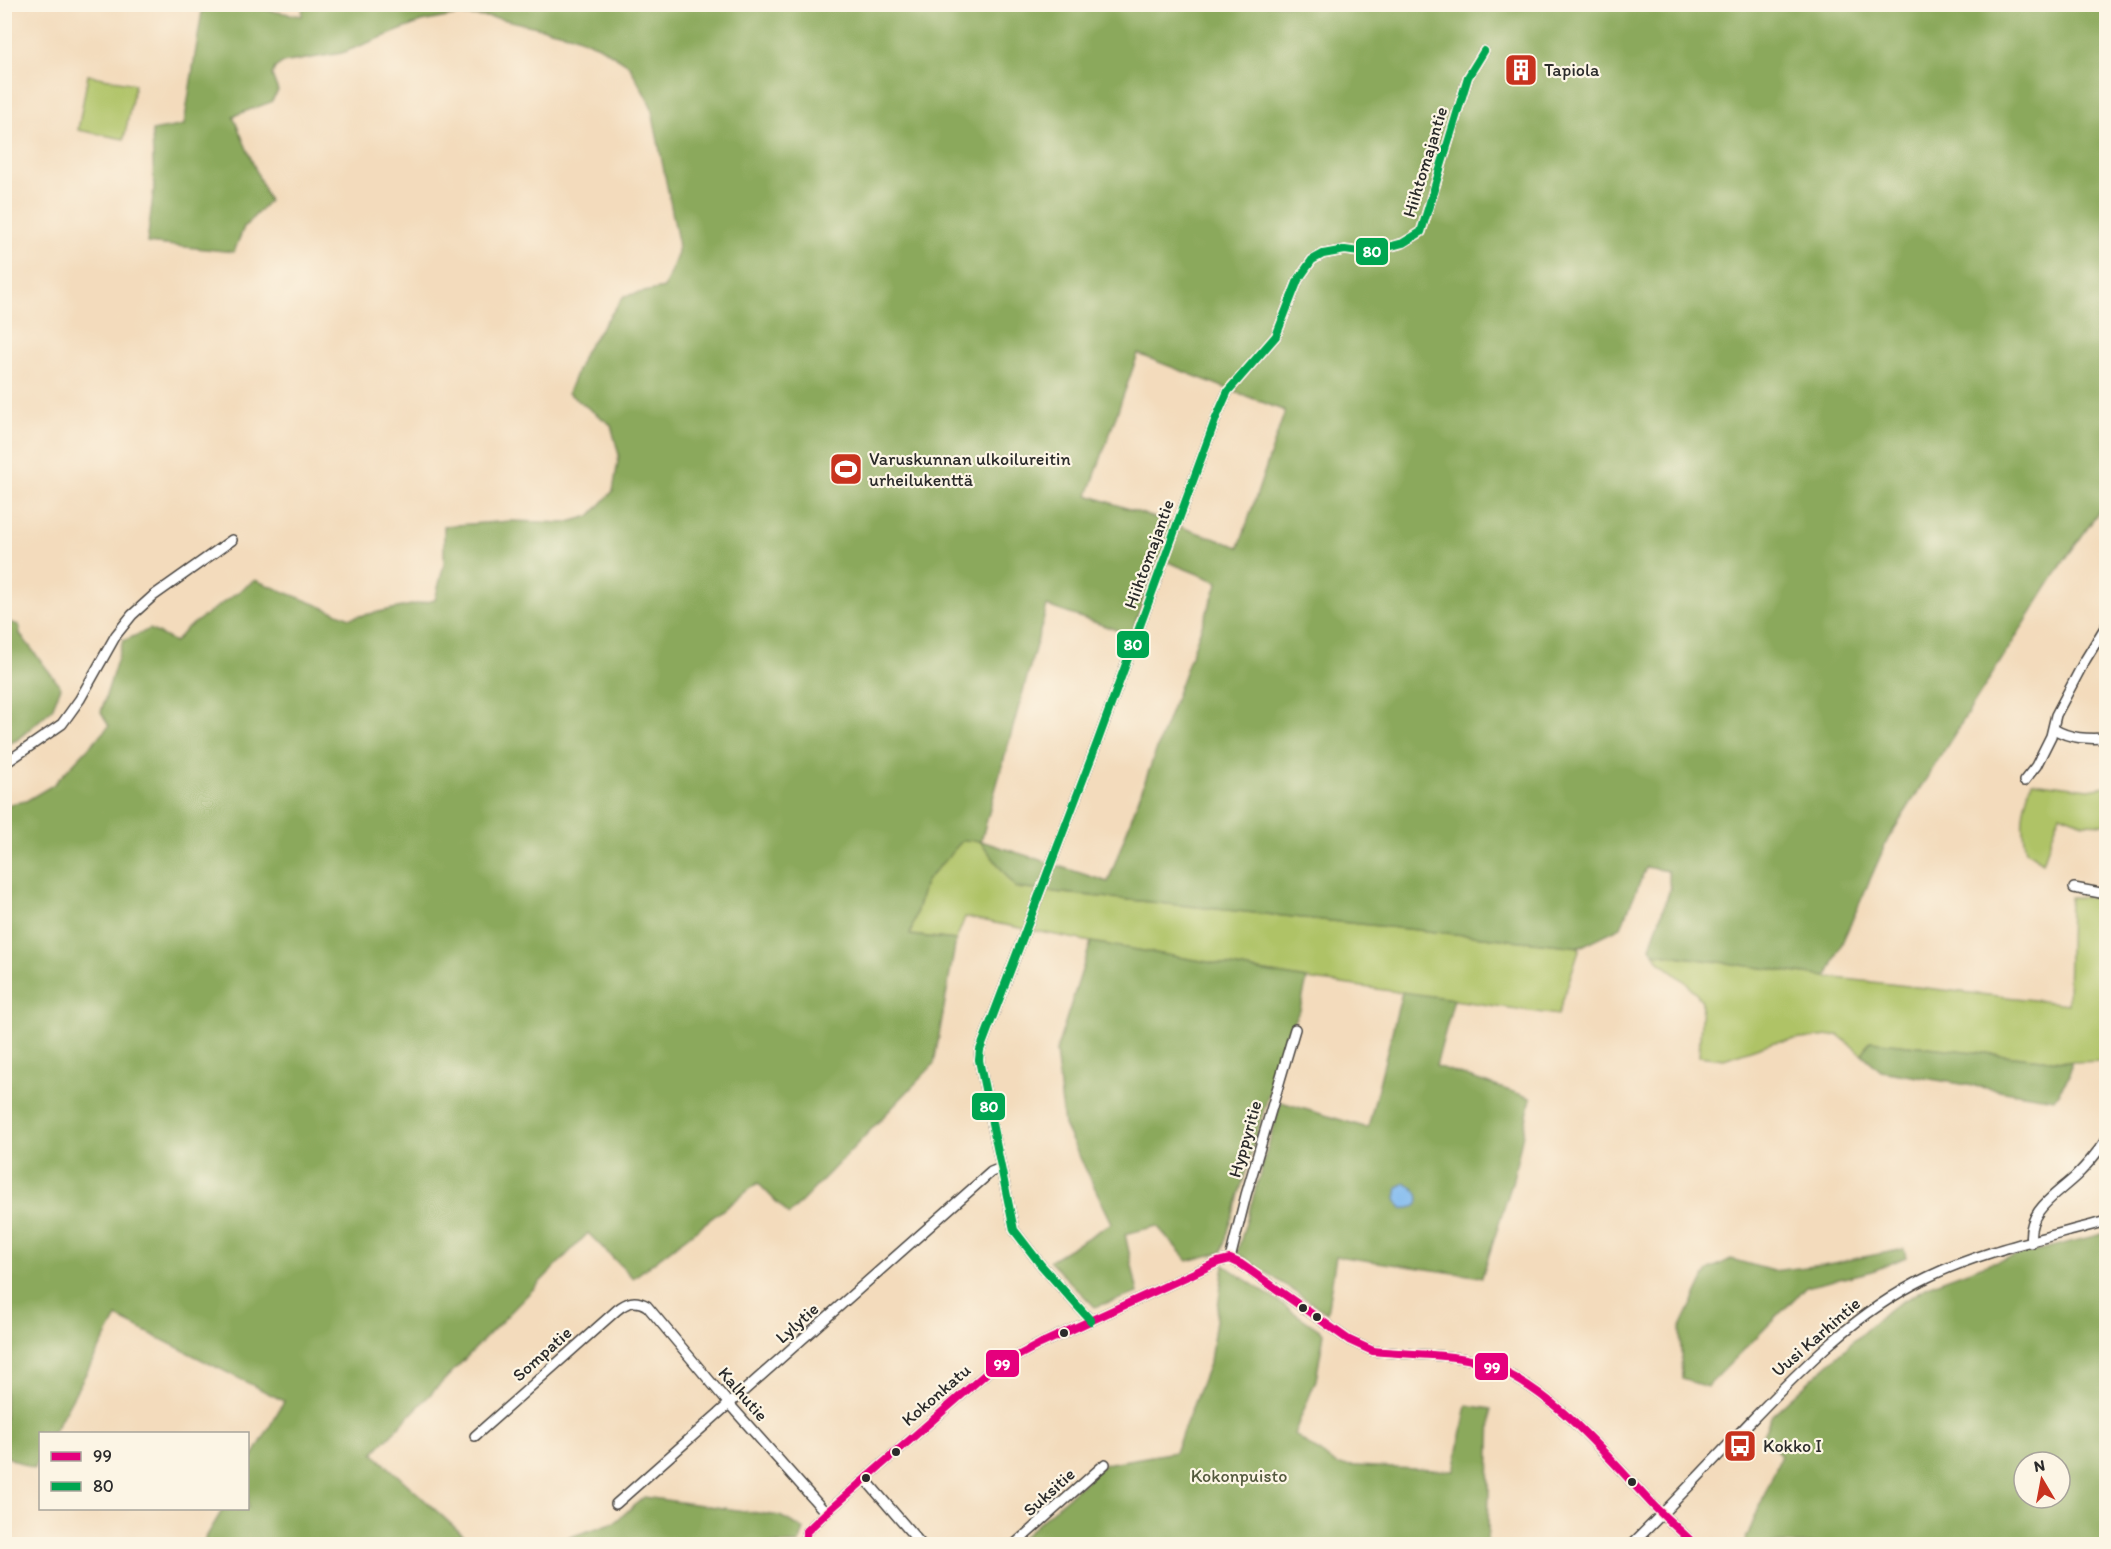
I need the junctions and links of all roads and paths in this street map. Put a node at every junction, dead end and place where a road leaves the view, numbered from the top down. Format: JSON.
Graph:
{"nodes":[{"id":1,"x":1484,"y":51,"type":"dead end"},
{"id":2,"x":232,"y":540,"type":"dead end"},
{"id":3,"x":2106,"y":626,"type":"edge"},
{"id":4,"x":2054,"y":729,"type":"junction"},
{"id":5,"x":2106,"y":738,"type":"edge"},
{"id":6,"x":4,"y":764,"type":"edge"},
{"id":7,"x":2024,"y":781,"type":"dead end"},
{"id":8,"x":2074,"y":888,"type":"dead end"},
{"id":9,"x":2106,"y":894,"type":"edge"},
{"id":10,"x":1294,"y":1029,"type":"dead end"},
{"id":11,"x":2106,"y":1140,"type":"edge"},
{"id":12,"x":1001,"y":1168,"type":"junction"},
{"id":13,"x":2106,"y":1221,"type":"edge"},
{"id":14,"x":2031,"y":1243,"type":"junction"},
{"id":15,"x":1230,"y":1260,"type":"junction"},
{"id":16,"x":634,"y":1301,"type":"joint"},
{"id":17,"x":1091,"y":1322,"type":"junction"},
{"id":18,"x":730,"y":1405,"type":"junction"},
{"id":19,"x":475,"y":1436,"type":"dead end"},
{"id":20,"x":1105,"y":1464,"type":"dead end"},
{"id":21,"x":865,"y":1479,"type":"junction"},
{"id":22,"x":616,"y":1504,"type":"dead end"},
{"id":23,"x":826,"y":1513,"type":"junction"},
{"id":24,"x":1663,"y":1513,"type":"junction"},
{"id":25,"x":804,"y":1545,"type":"edge"},
{"id":26,"x":921,"y":1545,"type":"edge"},
{"id":27,"x":1015,"y":1545,"type":"edge"},
{"id":28,"x":1632,"y":1545,"type":"edge"},
{"id":29,"x":1694,"y":1545,"type":"edge"}],
"edges":[{"from":1,"to":12,"type":"street","name":"Hiihtomajantie"},
{"from":2,"to":6,"type":"street"},
{"from":3,"to":4,"type":"street"},
{"from":4,"to":5,"type":"street"},
{"from":4,"to":7,"type":"street"},
{"from":8,"to":9,"type":"street"},
{"from":10,"to":15,"type":"street","name":"Hyppyritie"},
{"from":11,"to":14,"type":"street"},
{"from":12,"to":17,"type":"street","name":"Hiihtomajantie"},
{"from":12,"to":18,"type":"street","name":"Lylytie"},
{"from":13,"to":14,"type":"street","name":"Uusi Karhintie"},
{"from":14,"to":24,"type":"street","name":"Uusi Karhintie"},
{"from":15,"to":17,"type":"street","name":"Kokonkatu"},
{"from":15,"to":24,"type":"street"},
{"from":16,"to":18,"type":"street","name":"Kalhutie"},
{"from":16,"to":19,"type":"street","name":"Sompatie"},
{"from":17,"to":21,"type":"street","name":"Kokonkatu"},
{"from":18,"to":22,"type":"street","name":"Lylytie"},
{"from":18,"to":23,"type":"street","name":"Kalhutie"},
{"from":20,"to":27,"type":"street","name":"Suksitie"},
{"from":21,"to":23,"type":"street","name":"Kokonkatu"},
{"from":21,"to":26,"type":"street"},
{"from":23,"to":25,"type":"street","name":"Kokonkatu"},
{"from":24,"to":28,"type":"street","name":"Uusi Karhintie"},
{"from":24,"to":29,"type":"street"}]}
